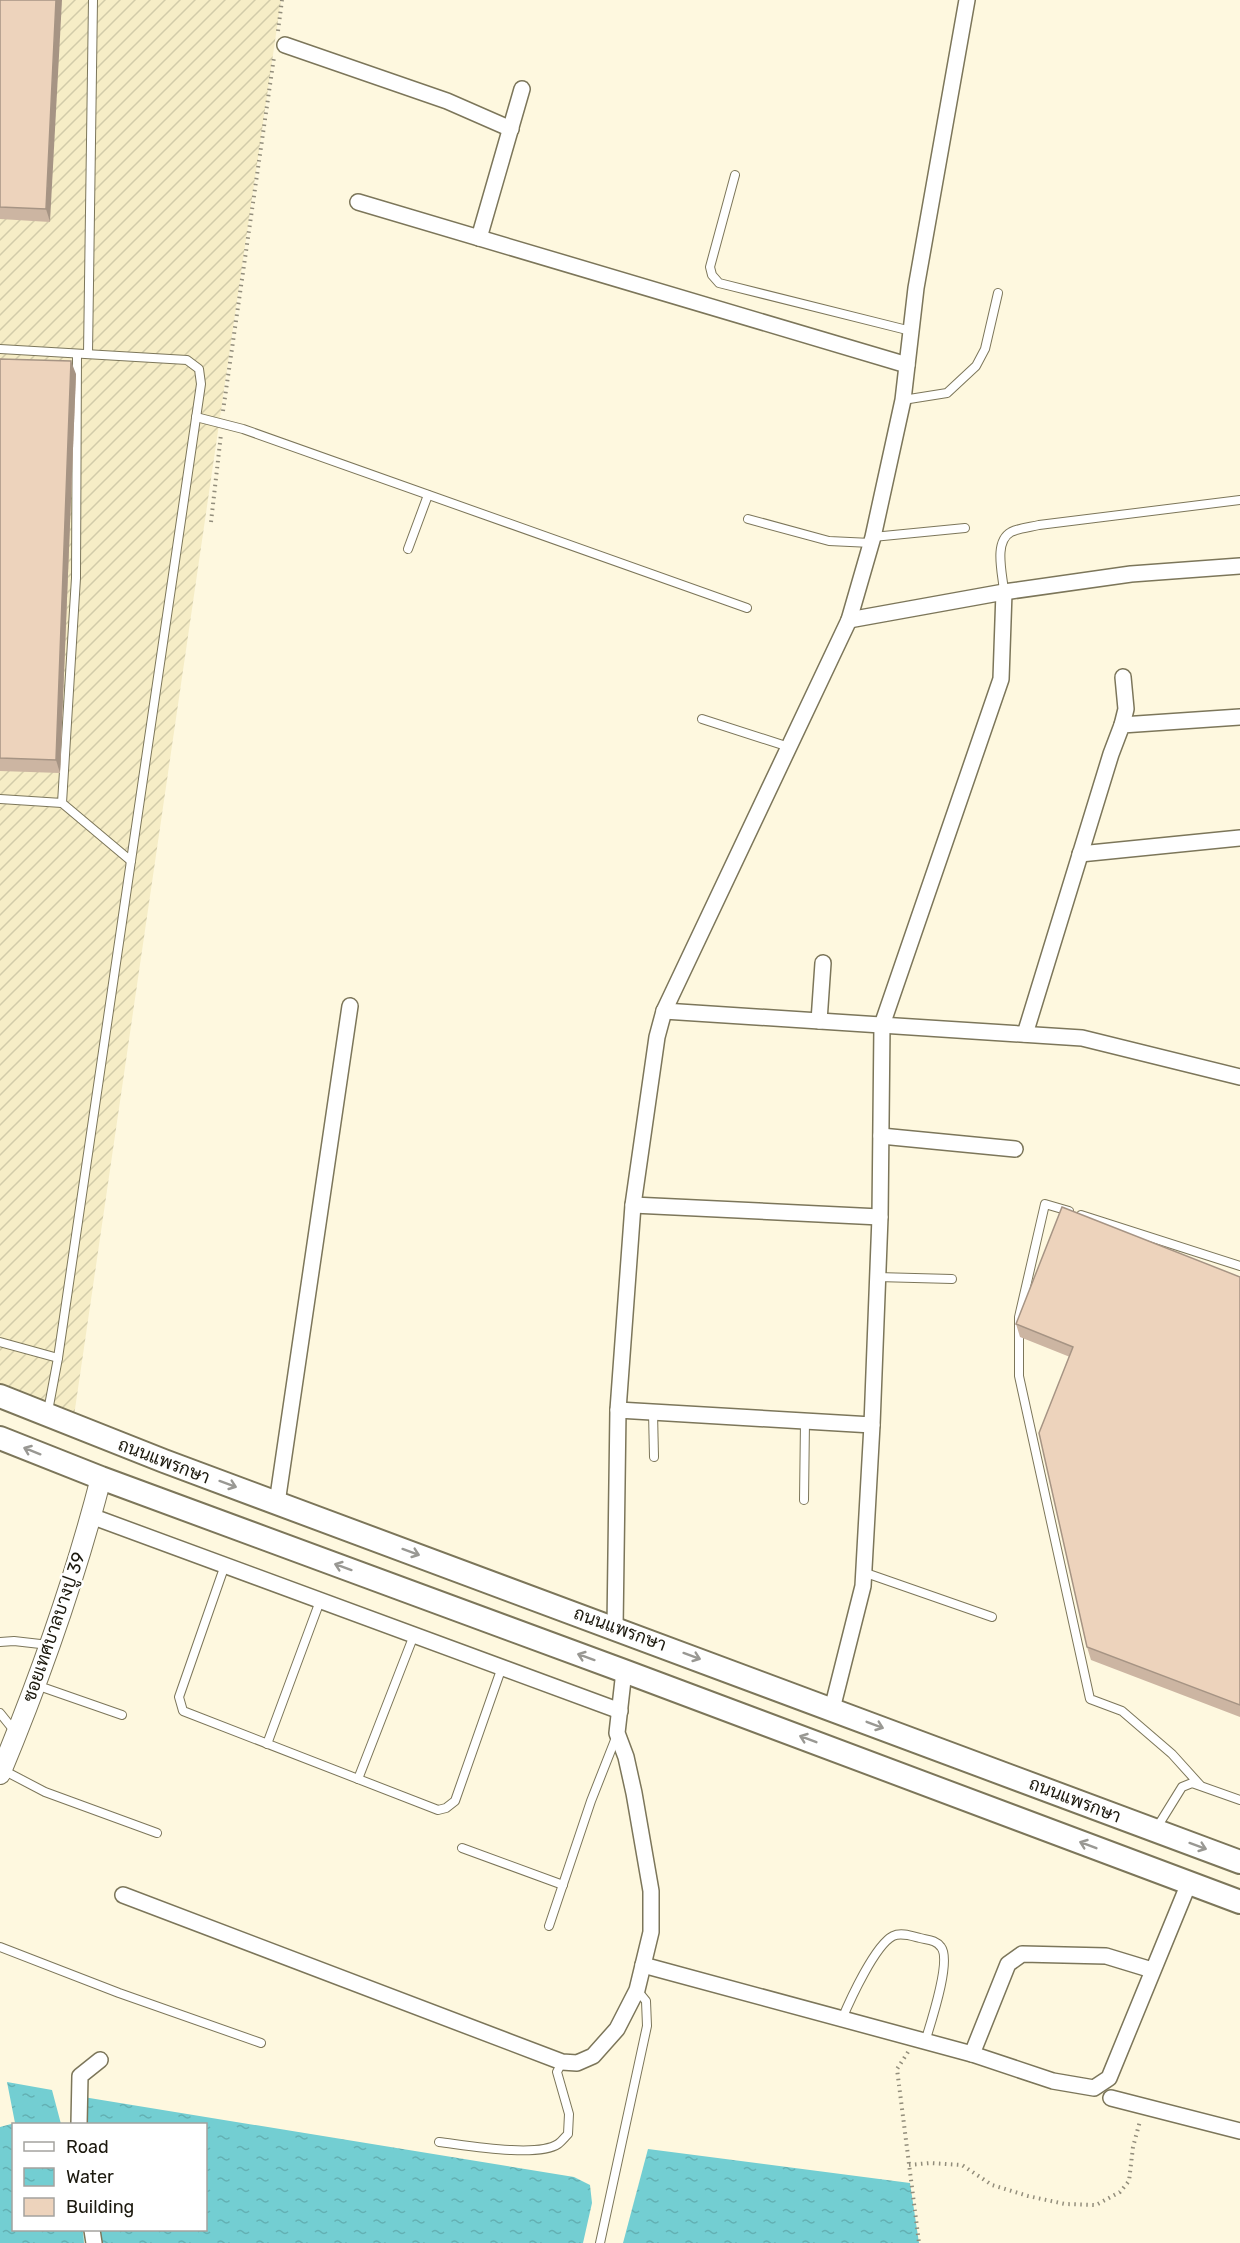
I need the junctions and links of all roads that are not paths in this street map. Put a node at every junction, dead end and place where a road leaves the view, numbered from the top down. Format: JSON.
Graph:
{"nodes":[{"id":1,"x":93,"y":0,"type":"edge"},
{"id":2,"x":967,"y":0,"type":"edge"},
{"id":3,"x":279,"y":45,"type":"road end"},
{"id":4,"x":522,"y":89,"type":"dead end"},
{"id":5,"x":511,"y":129,"type":"junction"},
{"id":6,"x":735,"y":175,"type":"dead end"},
{"id":7,"x":358,"y":202,"type":"dead end"},
{"id":8,"x":479,"y":238,"type":"junction"},
{"id":9,"x":998,"y":293,"type":"dead end"},
{"id":10,"x":911,"y":331,"type":"junction"},
{"id":11,"x":0,"y":349,"type":"edge"},
{"id":12,"x":77,"y":354,"type":"junction"},
{"id":13,"x":88,"y":354,"type":"junction"},
{"id":14,"x":907,"y":365,"type":"junction"},
{"id":15,"x":903,"y":400,"type":"junction"},
{"id":16,"x":196,"y":417,"type":"junction"},
{"id":17,"x":428,"y":495,"type":"junction"},
{"id":18,"x":1240,"y":500,"type":"edge"},
{"id":19,"x":748,"y":519,"type":"dead end"},
{"id":20,"x":964,"y":528,"type":"dead end"},
{"id":21,"x":872,"y":540,"type":"junction"},
{"id":22,"x":408,"y":549,"type":"dead end"},
{"id":23,"x":1240,"y":566,"type":"edge"},
{"id":24,"x":1004,"y":592,"type":"junction"},
{"id":25,"x":747,"y":608,"type":"dead end"},
{"id":26,"x":849,"y":620,"type":"junction"},
{"id":27,"x":1123,"y":677,"type":"dead end"},
{"id":28,"x":1240,"y":717,"type":"edge"},
{"id":29,"x":702,"y":719,"type":"dead end"},
{"id":30,"x":1122,"y":725,"type":"junction"},
{"id":31,"x":789,"y":747,"type":"junction"},
{"id":32,"x":0,"y":799,"type":"edge"},
{"id":33,"x":62,"y":803,"type":"junction"},
{"id":34,"x":1240,"y":838,"type":"edge"},
{"id":35,"x":1080,"y":854,"type":"junction"},
{"id":36,"x":131,"y":861,"type":"junction"},
{"id":37,"x":823,"y":963,"type":"dead end"},
{"id":38,"x":350,"y":1006,"type":"dead end"},
{"id":39,"x":664,"y":1011,"type":"junction"},
{"id":40,"x":819,"y":1021,"type":"junction"},
{"id":41,"x":882,"y":1025,"type":"junction"},
{"id":42,"x":1024,"y":1034,"type":"junction"},
{"id":43,"x":1240,"y":1077,"type":"edge"},
{"id":44,"x":881,"y":1136,"type":"junction"},
{"id":45,"x":1015,"y":1149,"type":"dead end"},
{"id":46,"x":633,"y":1205,"type":"junction"},
{"id":47,"x":879,"y":1217,"type":"junction"},
{"id":48,"x":1240,"y":1266,"type":"edge"},
{"id":49,"x":878,"y":1277,"type":"junction"},
{"id":50,"x":952,"y":1279,"type":"dead end"},
{"id":51,"x":0,"y":1342,"type":"edge"},
{"id":52,"x":58,"y":1358,"type":"junction"},
{"id":53,"x":0,"y":1396,"type":"edge"},
{"id":54,"x":618,"y":1410,"type":"junction"},
{"id":55,"x":652,"y":1412,"type":"junction"},
{"id":56,"x":47,"y":1416,"type":"junction"},
{"id":57,"x":805,"y":1421,"type":"junction"},
{"id":58,"x":872,"y":1425,"type":"junction"},
{"id":59,"x":0,"y":1438,"type":"edge"},
{"id":60,"x":654,"y":1457,"type":"dead end"},
{"id":61,"x":101,"y":1478,"type":"junction"},
{"id":62,"x":804,"y":1500,"type":"dead end"},
{"id":63,"x":277,"y":1503,"type":"junction"},
{"id":64,"x":91,"y":1516,"type":"junction"},
{"id":65,"x":225,"y":1565,"type":"junction"},
{"id":66,"x":863,"y":1572,"type":"junction"},
{"id":67,"x":320,"y":1601,"type":"junction"},
{"id":68,"x":992,"y":1617,"type":"dead end"},
{"id":69,"x":615,"y":1628,"type":"junction"},
{"id":70,"x":414,"y":1635,"type":"junction"},
{"id":71,"x":0,"y":1642,"type":"edge"},
{"id":72,"x":49,"y":1645,"type":"junction"},
{"id":73,"x":501,"y":1668,"type":"junction"},
{"id":74,"x":624,"y":1671,"type":"junction"},
{"id":75,"x":35,"y":1685,"type":"junction"},
{"id":76,"x":832,"y":1709,"type":"junction"},
{"id":77,"x":620,"y":1711,"type":"junction"},
{"id":78,"x":0,"y":1713,"type":"edge"},
{"id":79,"x":122,"y":1715,"type":"dead end"},
{"id":80,"x":617,"y":1733,"type":"junction"},
{"id":81,"x":16,"y":1734,"type":"junction"},
{"id":82,"x":267,"y":1744,"type":"junction"},
{"id":83,"x":1,"y":1772,"type":"edge"},
{"id":84,"x":358,"y":1779,"type":"junction"},
{"id":85,"x":1200,"y":1785,"type":"junction"},
{"id":86,"x":1240,"y":1800,"type":"edge"},
{"id":87,"x":1155,"y":1830,"type":"junction"},
{"id":88,"x":158,"y":1833,"type":"dead end"},
{"id":89,"x":462,"y":1848,"type":"dead end"},
{"id":90,"x":1240,"y":1862,"type":"edge"},
{"id":91,"x":1143,"y":1866,"type":"junction"},
{"id":92,"x":1188,"y":1883,"type":"junction"},
{"id":93,"x":563,"y":1885,"type":"junction"},
{"id":94,"x":123,"y":1894,"type":"dead end"},
{"id":95,"x":1240,"y":1902,"type":"edge"},
{"id":96,"x":549,"y":1926,"type":"dead end"},
{"id":97,"x":0,"y":1947,"type":"edge"},
{"id":98,"x":643,"y":1965,"type":"junction"},
{"id":99,"x":1152,"y":1970,"type":"junction"},
{"id":100,"x":637,"y":1990,"type":"junction"},
{"id":101,"x":842,"y":2019,"type":"junction"},
{"id":102,"x":921,"y":2041,"type":"junction"},
{"id":103,"x":261,"y":2043,"type":"dead end"},
{"id":104,"x":972,"y":2054,"type":"junction"},
{"id":105,"x":100,"y":2060,"type":"dead end"},
{"id":106,"x":562,"y":2062,"type":"junction"},
{"id":107,"x":1111,"y":2097,"type":"dead end"},
{"id":108,"x":79,"y":2123,"type":"edge"},
{"id":109,"x":1240,"y":2131,"type":"edge"},
{"id":110,"x":439,"y":2142,"type":"dead end"},
{"id":111,"x":600,"y":2243,"type":"edge"}],
"edges":[{"from":1,"to":13,"type":"lane"},
{"from":2,"to":10,"type":"street"},
{"from":3,"to":5,"type":"street"},
{"from":4,"to":5,"type":"street"},
{"from":5,"to":8,"type":"street"},
{"from":6,"to":10,"type":"lane"},
{"from":7,"to":8,"type":"street"},
{"from":8,"to":14,"type":"street"},
{"from":9,"to":15,"type":"lane"},
{"from":10,"to":14,"type":"street"},
{"from":11,"to":12,"type":"lane"},
{"from":12,"to":13,"type":"lane"},
{"from":12,"to":33,"type":"lane"},
{"from":13,"to":16,"type":"lane"},
{"from":14,"to":15,"type":"street"},
{"from":15,"to":21,"type":"street"},
{"from":16,"to":17,"type":"lane"},
{"from":16,"to":36,"type":"lane"},
{"from":17,"to":22,"type":"lane"},
{"from":17,"to":25,"type":"lane"},
{"from":18,"to":24,"type":"lane"},
{"from":19,"to":21,"type":"lane"},
{"from":20,"to":21,"type":"lane"},
{"from":21,"to":26,"type":"street"},
{"from":23,"to":24,"type":"street"},
{"from":24,"to":26,"type":"street"},
{"from":24,"to":41,"type":"street"},
{"from":26,"to":31,"type":"street"},
{"from":27,"to":30,"type":"street"},
{"from":28,"to":30,"type":"street"},
{"from":29,"to":31,"type":"lane"},
{"from":30,"to":35,"type":"street"},
{"from":31,"to":39,"type":"street"},
{"from":32,"to":33,"type":"lane"},
{"from":33,"to":36,"type":"lane"},
{"from":34,"to":35,"type":"street"},
{"from":35,"to":42,"type":"street"},
{"from":36,"to":52,"type":"lane"},
{"from":37,"to":40,"type":"street"},
{"from":38,"to":63,"type":"street"},
{"from":39,"to":40,"type":"street"},
{"from":39,"to":46,"type":"street"},
{"from":40,"to":41,"type":"street"},
{"from":41,"to":42,"type":"street"},
{"from":41,"to":44,"type":"street"},
{"from":42,"to":43,"type":"street"},
{"from":44,"to":45,"type":"street"},
{"from":44,"to":47,"type":"street"},
{"from":46,"to":47,"type":"street"},
{"from":46,"to":54,"type":"street"},
{"from":47,"to":49,"type":"street"},
{"from":48,"to":85,"type":"lane"},
{"from":49,"to":50,"type":"lane"},
{"from":49,"to":58,"type":"street"},
{"from":51,"to":52,"type":"lane"},
{"from":52,"to":56,"type":"lane"},
{"from":53,"to":56,"type":"main road","name":"ถนนแพรกษา"},
{"from":54,"to":55,"type":"street"},
{"from":54,"to":69,"type":"street"},
{"from":55,"to":57,"type":"street"},
{"from":55,"to":60,"type":"lane"},
{"from":56,"to":63,"type":"main road","name":"ถนนแพรกษา","one_way":true},
{"from":57,"to":58,"type":"street"},
{"from":57,"to":62,"type":"lane"},
{"from":58,"to":66,"type":"street"},
{"from":61,"to":59,"type":"main road","name":"ถนนแพรกษา","one_way":true},
{"from":61,"to":64,"type":"street","name":"ซอยเทศบาลบางปู 39"},
{"from":74,"to":61,"type":"main road","name":"ถนนแพรกษา","one_way":true},
{"from":63,"to":69,"type":"main road","name":"ถนนแพรกษา","one_way":true},
{"from":64,"to":65,"type":"street"},
{"from":64,"to":72,"type":"street","name":"ซอยเทศบาลบางปู 39"},
{"from":65,"to":67,"type":"street"},
{"from":65,"to":82,"type":"lane"},
{"from":66,"to":68,"type":"lane"},
{"from":66,"to":76,"type":"street"},
{"from":67,"to":70,"type":"street"},
{"from":67,"to":82,"type":"lane"},
{"from":69,"to":76,"type":"main road","name":"ถนนแพรกษา","one_way":true},
{"from":70,"to":73,"type":"street"},
{"from":70,"to":84,"type":"lane"},
{"from":71,"to":72,"type":"lane"},
{"from":72,"to":75,"type":"street","name":"ซอยเทศบาลบางปู 39"},
{"from":73,"to":77,"type":"street"},
{"from":73,"to":84,"type":"lane"},
{"from":74,"to":77,"type":"street"},
{"from":91,"to":74,"type":"main road","name":"ถนนแพรกษา","one_way":true},
{"from":75,"to":79,"type":"lane"},
{"from":75,"to":81,"type":"street","name":"ซอยเทศบาลบางปู 39"},
{"from":76,"to":87,"type":"main road","name":"ถนนแพรกษา","one_way":true},
{"from":77,"to":80,"type":"street"},
{"from":78,"to":81,"type":"lane"},
{"from":80,"to":93,"type":"lane"},
{"from":80,"to":98,"type":"street"},
{"from":81,"to":83,"type":"street","name":"ซอยเทศบาลบางปู 39"},
{"from":82,"to":84,"type":"lane"},
{"from":83,"to":88,"type":"lane"},
{"from":85,"to":86,"type":"lane"},
{"from":85,"to":87,"type":"lane"},
{"from":87,"to":90,"type":"main road","name":"ถนนแพรกษา","one_way":true},
{"from":87,"to":91,"type":"main road"},
{"from":89,"to":93,"type":"lane"},
{"from":91,"to":92,"type":"main road","name":"ถนนแพรกษา"},
{"from":92,"to":95,"type":"main road","name":"ถนนแพรกษา"},
{"from":92,"to":99,"type":"street"},
{"from":93,"to":96,"type":"lane"},
{"from":94,"to":106,"type":"street"},
{"from":97,"to":103,"type":"lane"},
{"from":98,"to":100,"type":"street"},
{"from":98,"to":101,"type":"street"},
{"from":99,"to":104,"type":"street"},
{"from":99,"to":104,"type":"street"},
{"from":100,"to":106,"type":"street"},
{"from":100,"to":111,"type":"lane"},
{"from":101,"to":102,"type":"street"},
{"from":101,"to":102,"type":"lane"},
{"from":102,"to":104,"type":"street"},
{"from":105,"to":108,"type":"street"},
{"from":106,"to":110,"type":"lane"},
{"from":107,"to":109,"type":"street"}]}
